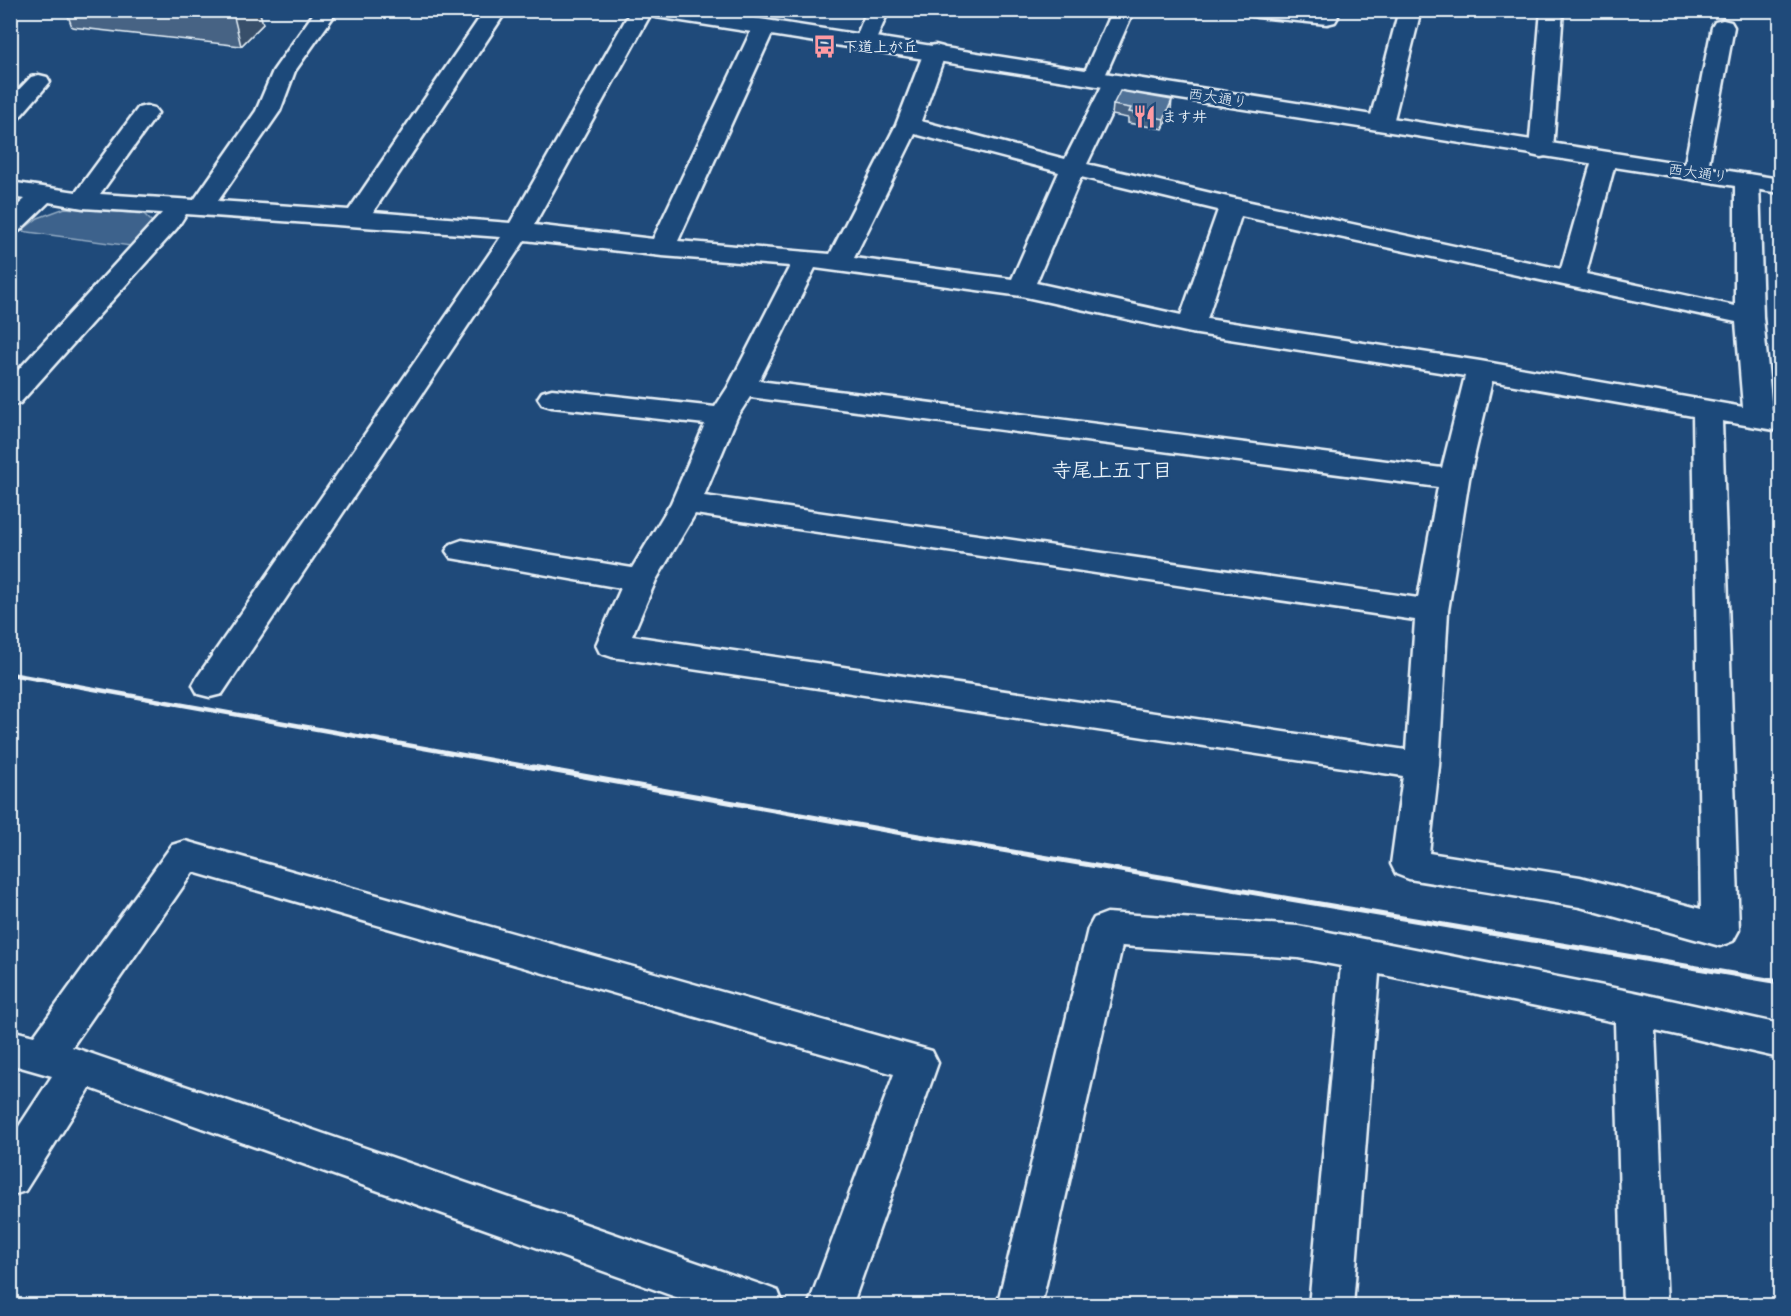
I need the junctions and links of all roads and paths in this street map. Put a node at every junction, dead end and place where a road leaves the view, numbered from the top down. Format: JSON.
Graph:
{"nodes":[{"id":1,"x":327,"y":10,"type":"edge"},
{"id":2,"x":496,"y":10,"type":"edge"},
{"id":3,"x":642,"y":10,"type":"edge"},
{"id":4,"x":656,"y":10,"type":"edge"},
{"id":5,"x":878,"y":10,"type":"edge"},
{"id":6,"x":1123,"y":10,"type":"edge"},
{"id":7,"x":1257,"y":10,"type":"edge"},
{"id":8,"x":1410,"y":10,"type":"edge"},
{"id":9,"x":1552,"y":10,"type":"edge"},
{"id":10,"x":719,"y":15,"type":"edge"},
{"id":11,"x":1327,"y":17,"type":"dead end"},
{"id":12,"x":1735,"y":22,"type":"dead end"},
{"id":13,"x":764,"y":27,"type":"junction"},
{"id":14,"x":865,"y":42,"type":"junction"},
{"id":15,"x":935,"y":52,"type":"junction"},
{"id":16,"x":1104,"y":80,"type":"junction"},
{"id":17,"x":39,"y":82,"type":"dead end"},
{"id":18,"x":146,"y":113,"type":"dead end"},
{"id":19,"x":10,"y":114,"type":"edge"},
{"id":20,"x":1381,"y":123,"type":"junction"},
{"id":21,"x":908,"y":125,"type":"junction"},
{"id":22,"x":1541,"y":150,"type":"junction"},
{"id":23,"x":1604,"y":160,"type":"junction"},
{"id":24,"x":1073,"y":168,"type":"junction"},
{"id":25,"x":1695,"y":173,"type":"junction"},
{"id":26,"x":1747,"y":181,"type":"junction"},
{"id":27,"x":1780,"y":186,"type":"edge"},
{"id":28,"x":10,"y":189,"type":"edge"},
{"id":29,"x":44,"y":194,"type":"junction"},
{"id":30,"x":83,"y":200,"type":"junction"},
{"id":31,"x":190,"y":206,"type":"junction"},
{"id":32,"x":1232,"y":206,"type":"junction"},
{"id":33,"x":356,"y":218,"type":"junction"},
{"id":34,"x":10,"y":226,"type":"edge"},
{"id":35,"x":518,"y":231,"type":"junction"},
{"id":36,"x":662,"y":248,"type":"junction"},
{"id":37,"x":806,"y":259,"type":"junction"},
{"id":38,"x":838,"y":264,"type":"junction"},
{"id":39,"x":1572,"y":278,"type":"junction"},
{"id":40,"x":1022,"y":288,"type":"junction"},
{"id":41,"x":1749,"y":317,"type":"junction"},
{"id":42,"x":1191,"y":324,"type":"junction"},
{"id":43,"x":1480,"y":370,"type":"junction"},
{"id":44,"x":741,"y":387,"type":"junction"},
{"id":45,"x":10,"y":397,"type":"edge"},
{"id":46,"x":552,"y":398,"type":"dead end"},
{"id":47,"x":1707,"y":410,"type":"junction"},
{"id":48,"x":723,"y":417,"type":"junction"},
{"id":49,"x":1769,"y":420,"type":"edge"},
{"id":50,"x":1454,"y":479,"type":"junction"},
{"id":51,"x":686,"y":503,"type":"junction"},
{"id":52,"x":462,"y":551,"type":"dead end"},
{"id":53,"x":640,"y":580,"type":"junction"},
{"id":54,"x":1432,"y":611,"type":"junction"},
{"id":55,"x":210,"y":685,"type":"dead end"},
{"id":56,"x":1422,"y":766,"type":"junction"},
{"id":57,"x":1361,"y":955,"type":"junction"},
{"id":58,"x":1634,"y":1009,"type":"junction"},
{"id":59,"x":1780,"y":1041,"type":"edge"},
{"id":60,"x":45,"y":1057,"type":"edge"},
{"id":61,"x":10,"y":1177,"type":"edge"},
{"id":62,"x":762,"y":1305,"type":"edge"},
{"id":63,"x":830,"y":1305,"type":"edge"},
{"id":64,"x":1019,"y":1305,"type":"edge"},
{"id":65,"x":1331,"y":1305,"type":"edge"},
{"id":66,"x":1645,"y":1305,"type":"edge"}],
"edges":[{"from":1,"to":31,"type":"street"},
{"from":2,"to":33,"type":"street"},
{"from":3,"to":35,"type":"street"},
{"from":4,"to":10,"type":"street","name":"西大通り"},
{"from":5,"to":14,"type":"street"},
{"from":6,"to":16,"type":"street"},
{"from":7,"to":11,"type":"street"},
{"from":8,"to":20,"type":"street"},
{"from":9,"to":22,"type":"street"},
{"from":10,"to":13,"type":"street","name":"西大通り"},
{"from":12,"to":25,"type":"street"},
{"from":13,"to":14,"type":"street","name":"西大通り"},
{"from":13,"to":36,"type":"street"},
{"from":14,"to":15,"type":"street","name":"西大通り"},
{"from":15,"to":16,"type":"street","name":"西大通り"},
{"from":15,"to":21,"type":"street"},
{"from":16,"to":20,"type":"street","name":"西大通り"},
{"from":16,"to":24,"type":"street"},
{"from":17,"to":19,"type":"street"},
{"from":18,"to":30,"type":"street"},
{"from":20,"to":22,"type":"street","name":"西大通り"},
{"from":21,"to":24,"type":"street"},
{"from":21,"to":38,"type":"street"},
{"from":22,"to":23,"type":"street","name":"西大通り"},
{"from":23,"to":25,"type":"street","name":"西大通り"},
{"from":23,"to":39,"type":"street"},
{"from":24,"to":32,"type":"street"},
{"from":24,"to":40,"type":"street"},
{"from":25,"to":26,"type":"street","name":"西大通り"},
{"from":26,"to":27,"type":"street","name":"西大通り"},
{"from":26,"to":41,"type":"street"},
{"from":28,"to":29,"type":"street"},
{"from":29,"to":30,"type":"street"},
{"from":29,"to":34,"type":"street"},
{"from":30,"to":31,"type":"street"},
{"from":31,"to":33,"type":"street"},
{"from":31,"to":45,"type":"street"},
{"from":32,"to":39,"type":"street"},
{"from":32,"to":42,"type":"street"},
{"from":33,"to":35,"type":"street"},
{"from":35,"to":36,"type":"street"},
{"from":35,"to":55,"type":"street"},
{"from":36,"to":37,"type":"street"},
{"from":37,"to":38,"type":"street"},
{"from":37,"to":44,"type":"street"},
{"from":38,"to":40,"type":"street"},
{"from":39,"to":41,"type":"street"},
{"from":40,"to":42,"type":"street"},
{"from":41,"to":49,"type":"street"},
{"from":42,"to":43,"type":"street"},
{"from":43,"to":47,"type":"street"},
{"from":43,"to":50,"type":"street"},
{"from":44,"to":48,"type":"street"},
{"from":44,"to":50,"type":"street"},
{"from":46,"to":48,"type":"street"},
{"from":47,"to":49,"type":"street"},
{"from":47,"to":56,"type":"street"},
{"from":48,"to":51,"type":"street"},
{"from":50,"to":54,"type":"street"},
{"from":51,"to":53,"type":"street"},
{"from":51,"to":54,"type":"street"},
{"from":52,"to":53,"type":"street"},
{"from":53,"to":56,"type":"street"},
{"from":54,"to":56,"type":"street"},
{"from":57,"to":58,"type":"street"},
{"from":57,"to":64,"type":"street"},
{"from":57,"to":65,"type":"street"},
{"from":58,"to":59,"type":"street"},
{"from":58,"to":66,"type":"street"},
{"from":60,"to":61,"type":"street"},
{"from":60,"to":62,"type":"street"},
{"from":60,"to":63,"type":"street"}]}
